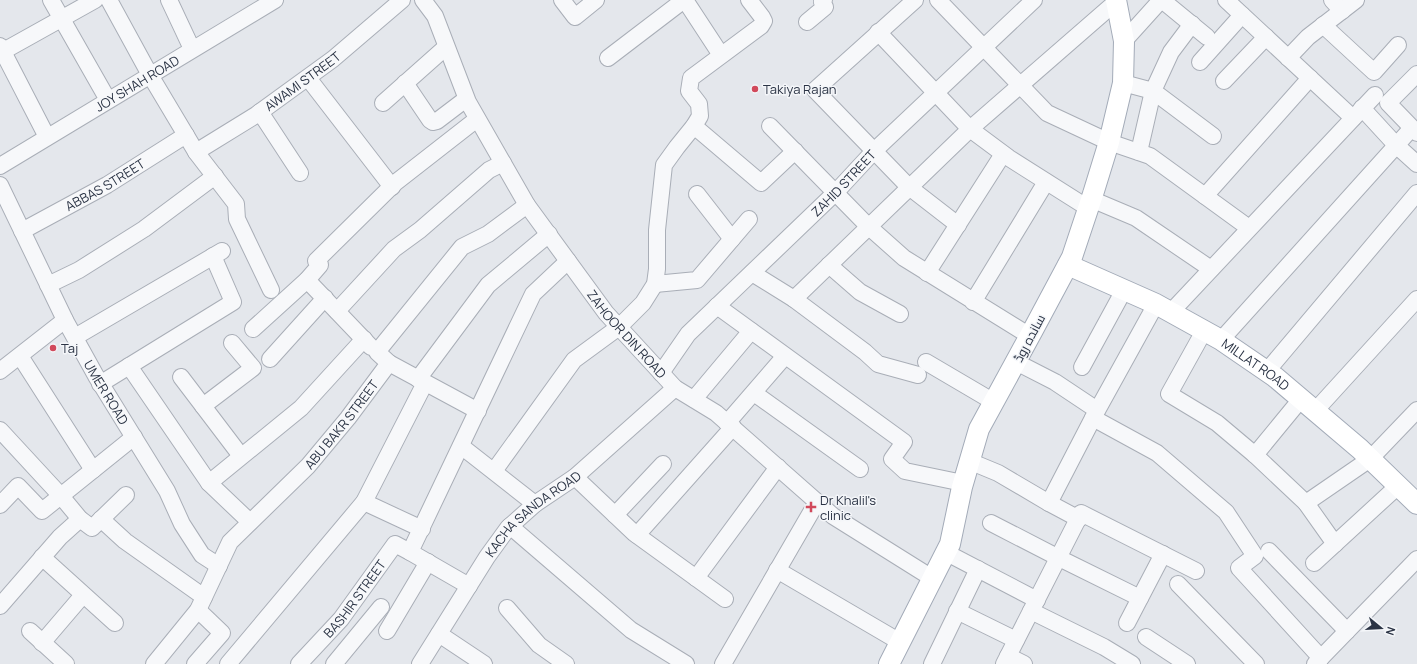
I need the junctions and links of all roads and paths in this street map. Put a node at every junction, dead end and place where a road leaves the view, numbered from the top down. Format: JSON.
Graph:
{"nodes":[{"id":1,"x":51,"y":0,"type":"edge"},
{"id":2,"x":95,"y":0,"type":"edge"},
{"id":3,"x":109,"y":0,"type":"edge"},
{"id":4,"x":169,"y":0,"type":"edge"},
{"id":5,"x":275,"y":0,"type":"edge"},
{"id":6,"x":402,"y":0,"type":"edge"},
{"id":7,"x":423,"y":0,"type":"edge"},
{"id":8,"x":562,"y":0,"type":"edge"},
{"id":9,"x":596,"y":0,"type":"edge"},
{"id":10,"x":684,"y":0,"type":"edge"},
{"id":11,"x":749,"y":0,"type":"edge"},
{"id":12,"x":824,"y":0,"type":"edge"},
{"id":13,"x":915,"y":0,"type":"edge"},
{"id":14,"x":938,"y":0,"type":"edge"},
{"id":15,"x":1034,"y":0,"type":"edge"},
{"id":16,"x":1117,"y":0,"type":"edge"},
{"id":17,"x":1162,"y":0,"type":"edge"},
{"id":18,"x":1226,"y":0,"type":"edge"},
{"id":19,"x":1356,"y":0,"type":"edge"},
{"id":20,"x":1337,"y":6,"type":"edge"},
{"id":21,"x":1242,"y":15,"type":"junction"},
{"id":22,"x":62,"y":19,"type":"junction"},
{"id":23,"x":806,"y":22,"type":"dead end"},
{"id":24,"x":1192,"y":24,"type":"junction"},
{"id":25,"x":1323,"y":25,"type":"junction"},
{"id":26,"x":878,"y":32,"type":"junction"},
{"id":27,"x":1208,"y":37,"type":"dead end"},
{"id":28,"x":1266,"y":37,"type":"junction"},
{"id":29,"x":1124,"y":42,"type":"junction"},
{"id":30,"x":1398,"y":45,"type":"dead end"},
{"id":31,"x":446,"y":47,"type":"junction"},
{"id":32,"x":984,"y":48,"type":"junction"},
{"id":33,"x":192,"y":49,"type":"junction"},
{"id":34,"x":1,"y":50,"type":"edge"},
{"id":35,"x":721,"y":55,"type":"junction"},
{"id":36,"x":608,"y":58,"type":"dead end"},
{"id":37,"x":1288,"y":58,"type":"junction"},
{"id":38,"x":1200,"y":62,"type":"dead end"},
{"id":39,"x":1417,"y":74,"type":"edge"},
{"id":40,"x":150,"y":75,"type":"junction"},
{"id":41,"x":308,"y":78,"type":"junction"},
{"id":42,"x":1310,"y":78,"type":"junction"},
{"id":43,"x":1224,"y":81,"type":"dead end"},
{"id":44,"x":405,"y":83,"type":"junction"},
{"id":45,"x":1123,"y":83,"type":"junction"},
{"id":46,"x":1020,"y":84,"type":"junction"},
{"id":47,"x":1153,"y":91,"type":"junction"},
{"id":48,"x":936,"y":93,"type":"junction"},
{"id":49,"x":1374,"y":94,"type":"dead end"},
{"id":50,"x":466,"y":99,"type":"junction"},
{"id":51,"x":108,"y":100,"type":"junction"},
{"id":52,"x":383,"y":103,"type":"dead end"},
{"id":53,"x":260,"y":112,"type":"junction"},
{"id":54,"x":1357,"y":113,"type":"junction"},
{"id":55,"x":478,"y":119,"type":"junction"},
{"id":56,"x":694,"y":126,"type":"junction"},
{"id":57,"x":770,"y":126,"type":"dead end"},
{"id":58,"x":970,"y":128,"type":"junction"},
{"id":59,"x":1414,"y":131,"type":"edge"},
{"id":60,"x":186,"y":135,"type":"junction"},
{"id":61,"x":1213,"y":136,"type":"dead end"},
{"id":62,"x":48,"y":137,"type":"junction"},
{"id":63,"x":1109,"y":142,"type":"junction"},
{"id":64,"x":1396,"y":145,"type":"junction"},
{"id":65,"x":795,"y":151,"type":"junction"},
{"id":66,"x":874,"y":151,"type":"junction"},
{"id":67,"x":196,"y":152,"type":"junction"},
{"id":68,"x":1139,"y":152,"type":"junction"},
{"id":69,"x":1003,"y":154,"type":"junction"},
{"id":70,"x":503,"y":163,"type":"junction"},
{"id":71,"x":1,"y":164,"type":"edge"},
{"id":72,"x":1417,"y":164,"type":"edge"},
{"id":73,"x":300,"y":173,"type":"dead end"},
{"id":74,"x":215,"y":176,"type":"junction"},
{"id":75,"x":1046,"y":182,"type":"junction"},
{"id":76,"x":0,"y":185,"type":"edge"},
{"id":77,"x":392,"y":187,"type":"junction"},
{"id":78,"x":909,"y":187,"type":"junction"},
{"id":79,"x":836,"y":192,"type":"junction"},
{"id":80,"x":1417,"y":193,"type":"edge"},
{"id":81,"x":697,"y":194,"type":"dead end"},
{"id":82,"x":1205,"y":196,"type":"junction"},
{"id":83,"x":1090,"y":204,"type":"junction"},
{"id":84,"x":527,"y":205,"type":"junction"},
{"id":85,"x":749,"y":219,"type":"dead end"},
{"id":86,"x":958,"y":225,"type":"junction"},
{"id":87,"x":868,"y":226,"type":"junction"},
{"id":88,"x":1249,"y":228,"type":"junction"},
{"id":89,"x":22,"y":232,"type":"junction"},
{"id":90,"x":549,"y":234,"type":"junction"},
{"id":91,"x":732,"y":239,"type":"junction"},
{"id":92,"x":568,"y":261,"type":"junction"},
{"id":93,"x":829,"y":265,"type":"junction"},
{"id":94,"x":1068,"y":265,"type":"junction"},
{"id":95,"x":1211,"y":269,"type":"junction"},
{"id":96,"x":752,"y":273,"type":"junction"},
{"id":97,"x":927,"y":273,"type":"junction"},
{"id":98,"x":307,"y":280,"type":"junction"},
{"id":99,"x":655,"y":284,"type":"junction"},
{"id":100,"x":48,"y":285,"type":"junction"},
{"id":101,"x":271,"y":290,"type":"dead end"},
{"id":102,"x":1124,"y":290,"type":"junction"},
{"id":103,"x":325,"y":298,"type":"junction"},
{"id":104,"x":794,"y":299,"type":"junction"},
{"id":105,"x":1417,"y":299,"type":"edge"},
{"id":106,"x":973,"y":302,"type":"junction"},
{"id":107,"x":717,"y":306,"type":"junction"},
{"id":108,"x":1163,"y":308,"type":"junction"},
{"id":109,"x":337,"y":311,"type":"junction"},
{"id":110,"x":900,"y":314,"type":"dead end"},
{"id":111,"x":65,"y":320,"type":"junction"},
{"id":112,"x":619,"y":327,"type":"junction"},
{"id":113,"x":253,"y":329,"type":"dead end"},
{"id":114,"x":751,"y":331,"type":"junction"},
{"id":115,"x":1030,"y":336,"type":"junction"},
{"id":116,"x":1212,"y":336,"type":"junction"},
{"id":117,"x":74,"y":337,"type":"junction"},
{"id":118,"x":364,"y":339,"type":"junction"},
{"id":119,"x":232,"y":343,"type":"dead end"},
{"id":120,"x":377,"y":352,"type":"junction"},
{"id":121,"x":20,"y":356,"type":"junction"},
{"id":122,"x":785,"y":356,"type":"junction"},
{"id":123,"x":270,"y":359,"type":"dead end"},
{"id":124,"x":1016,"y":362,"type":"junction"},
{"id":125,"x":389,"y":363,"type":"junction"},
{"id":126,"x":129,"y":366,"type":"junction"},
{"id":127,"x":1082,"y":367,"type":"dead end"},
{"id":128,"x":0,"y":371,"type":"edge"},
{"id":129,"x":1267,"y":371,"type":"junction"},
{"id":130,"x":661,"y":373,"type":"junction"},
{"id":131,"x":181,"y":376,"type":"dead end"},
{"id":132,"x":422,"y":381,"type":"junction"},
{"id":133,"x":100,"y":384,"type":"junction"},
{"id":134,"x":675,"y":388,"type":"junction"},
{"id":135,"x":754,"y":393,"type":"junction"},
{"id":136,"x":694,"y":399,"type":"junction"},
{"id":137,"x":994,"y":402,"type":"junction"},
{"id":138,"x":1308,"y":405,"type":"junction"},
{"id":139,"x":203,"y":406,"type":"junction"},
{"id":140,"x":1417,"y":410,"type":"edge"},
{"id":141,"x":478,"y":411,"type":"junction"},
{"id":142,"x":1095,"y":414,"type":"junction"},
{"id":143,"x":730,"y":425,"type":"junction"},
{"id":144,"x":0,"y":430,"type":"edge"},
{"id":145,"x":134,"y":437,"type":"junction"},
{"id":146,"x":461,"y":446,"type":"junction"},
{"id":147,"x":1255,"y":455,"type":"junction"},
{"id":148,"x":241,"y":456,"type":"junction"},
{"id":149,"x":1370,"y":458,"type":"junction"},
{"id":150,"x":970,"y":461,"type":"junction"},
{"id":151,"x":663,"y":464,"type":"dead end"},
{"id":152,"x":778,"y":467,"type":"junction"},
{"id":153,"x":860,"y":469,"type":"dead end"},
{"id":154,"x":93,"y":470,"type":"junction"},
{"id":155,"x":494,"y":471,"type":"junction"},
{"id":156,"x":575,"y":477,"type":"junction"},
{"id":157,"x":209,"y":483,"type":"junction"},
{"id":158,"x":963,"y":483,"type":"junction"},
{"id":159,"x":1410,"y":494,"type":"edge"},
{"id":160,"x":126,"y":495,"type":"dead end"},
{"id":161,"x":61,"y":496,"type":"junction"},
{"id":162,"x":364,"y":502,"type":"junction"},
{"id":163,"x":817,"y":502,"type":"junction"},
{"id":164,"x":1049,"y":502,"type":"junction"},
{"id":165,"x":1306,"y":503,"type":"junction"},
{"id":166,"x":535,"y":504,"type":"junction"},
{"id":167,"x":0,"y":505,"type":"edge"},
{"id":168,"x":615,"y":515,"type":"junction"},
{"id":169,"x":80,"y":519,"type":"junction"},
{"id":170,"x":101,"y":519,"type":"junction"},
{"id":171,"x":1079,"y":519,"type":"junction"},
{"id":172,"x":250,"y":522,"type":"junction"},
{"id":173,"x":991,"y":523,"type":"dead end"},
{"id":174,"x":510,"y":526,"type":"junction"},
{"id":175,"x":422,"y":529,"type":"junction"},
{"id":176,"x":637,"y":535,"type":"junction"},
{"id":177,"x":1335,"y":544,"type":"junction"},
{"id":178,"x":1269,"y":550,"type":"dead end"},
{"id":179,"x":410,"y":552,"type":"junction"},
{"id":180,"x":946,"y":552,"type":"junction"},
{"id":181,"x":1163,"y":554,"type":"junction"},
{"id":182,"x":42,"y":557,"type":"junction"},
{"id":183,"x":1059,"y":558,"type":"junction"},
{"id":184,"x":1417,"y":559,"type":"edge"},
{"id":185,"x":428,"y":562,"type":"junction"},
{"id":186,"x":1314,"y":563,"type":"dead end"},
{"id":187,"x":219,"y":566,"type":"junction"},
{"id":188,"x":978,"y":569,"type":"junction"},
{"id":189,"x":777,"y":570,"type":"junction"},
{"id":190,"x":1196,"y":571,"type":"dead end"},
{"id":191,"x":696,"y":578,"type":"junction"},
{"id":192,"x":932,"y":578,"type":"junction"},
{"id":193,"x":1178,"y":584,"type":"dead end"},
{"id":194,"x":469,"y":586,"type":"junction"},
{"id":195,"x":83,"y":595,"type":"junction"},
{"id":196,"x":1140,"y":598,"type":"junction"},
{"id":197,"x":725,"y":599,"type":"dead end"},
{"id":198,"x":201,"y":604,"type":"junction"},
{"id":199,"x":0,"y":606,"type":"edge"},
{"id":200,"x":1034,"y":606,"type":"junction"},
{"id":201,"x":381,"y":607,"type":"dead end"},
{"id":202,"x":506,"y":608,"type":"dead end"},
{"id":203,"x":957,"y":611,"type":"junction"},
{"id":204,"x":115,"y":623,"type":"dead end"},
{"id":205,"x":1127,"y":623,"type":"dead end"},
{"id":206,"x":30,"y":631,"type":"dead end"},
{"id":207,"x":387,"y":631,"type":"dead end"},
{"id":208,"x":1348,"y":631,"type":"junction"},
{"id":209,"x":439,"y":634,"type":"junction"},
{"id":210,"x":1146,"y":637,"type":"dead end"},
{"id":211,"x":1016,"y":640,"type":"junction"},
{"id":212,"x":900,"y":642,"type":"junction"},
{"id":213,"x":42,"y":643,"type":"junction"},
{"id":214,"x":1006,"y":660,"type":"edge"},
{"id":215,"x":56,"y":661,"type":"edge"},
{"id":216,"x":1318,"y":661,"type":"edge"},
{"id":217,"x":480,"y":663,"type":"edge"},
{"id":218,"x":154,"y":664,"type":"edge"},
{"id":219,"x":196,"y":664,"type":"edge"},
{"id":220,"x":228,"y":664,"type":"edge"},
{"id":221,"x":299,"y":664,"type":"edge"},
{"id":222,"x":334,"y":664,"type":"edge"},
{"id":223,"x":420,"y":664,"type":"edge"},
{"id":224,"x":566,"y":664,"type":"edge"},
{"id":225,"x":686,"y":664,"type":"edge"},
{"id":226,"x":723,"y":664,"type":"edge"},
{"id":227,"x":889,"y":664,"type":"edge"},
{"id":228,"x":932,"y":664,"type":"edge"},
{"id":229,"x":1024,"y":664,"type":"edge"},
{"id":230,"x":1132,"y":664,"type":"edge"},
{"id":231,"x":1187,"y":664,"type":"edge"},
{"id":232,"x":1256,"y":664,"type":"edge"}],
"edges":[{"from":1,"to":22,"type":"street"},
{"from":2,"to":22,"type":"street"},
{"from":3,"to":40,"type":"street"},
{"from":4,"to":33,"type":"street"},
{"from":5,"to":33,"type":"street","name":"JOY SHAH ROAD"},
{"from":6,"to":41,"type":"street","name":"AWAMI STREET"},
{"from":7,"to":31,"type":"street","name":"ZAHOOR DIN ROAD"},
{"from":8,"to":9,"type":"street"},
{"from":10,"to":35,"type":"street"},
{"from":10,"to":36,"type":"street"},
{"from":11,"to":35,"type":"street"},
{"from":12,"to":23,"type":"street"},
{"from":13,"to":26,"type":"street"},
{"from":14,"to":32,"type":"street"},
{"from":15,"to":32,"type":"street","name":"ZAHID STREET"},
{"from":16,"to":29,"type":"main road","name":"ساندہ روڈ"},
{"from":16,"to":46,"type":"street"},
{"from":17,"to":24,"type":"street"},
{"from":17,"to":29,"type":"street"},
{"from":18,"to":21,"type":"street"},
{"from":19,"to":20,"type":"street"},
{"from":20,"to":25,"type":"street"},
{"from":21,"to":28,"type":"street"},
{"from":21,"to":38,"type":"street"},
{"from":22,"to":34,"type":"street"},
{"from":22,"to":51,"type":"street"},
{"from":24,"to":27,"type":"street"},
{"from":24,"to":47,"type":"street"},
{"from":25,"to":30,"type":"street"},
{"from":25,"to":37,"type":"street"},
{"from":26,"to":48,"type":"street"},
{"from":26,"to":66,"type":"street"},
{"from":28,"to":37,"type":"street"},
{"from":28,"to":43,"type":"street"},
{"from":29,"to":45,"type":"main road","name":"ساندہ روڈ"},
{"from":31,"to":44,"type":"street"},
{"from":31,"to":50,"type":"street","name":"ZAHOOR DIN ROAD"},
{"from":32,"to":46,"type":"street"},
{"from":32,"to":48,"type":"street","name":"ZAHID STREET"},
{"from":33,"to":40,"type":"street","name":"JOY SHAH ROAD"},
{"from":34,"to":62,"type":"street"},
{"from":35,"to":56,"type":"street"},
{"from":37,"to":42,"type":"street"},
{"from":39,"to":59,"type":"street"},
{"from":40,"to":51,"type":"street","name":"JOY SHAH ROAD"},
{"from":40,"to":60,"type":"street"},
{"from":41,"to":53,"type":"street","name":"AWAMI STREET"},
{"from":41,"to":77,"type":"street"},
{"from":42,"to":54,"type":"street"},
{"from":42,"to":82,"type":"street"},
{"from":44,"to":50,"type":"street"},
{"from":44,"to":52,"type":"street"},
{"from":45,"to":47,"type":"street"},
{"from":45,"to":63,"type":"main road","name":"ساندہ روڈ"},
{"from":46,"to":58,"type":"street"},
{"from":46,"to":63,"type":"street"},
{"from":47,"to":61,"type":"street"},
{"from":47,"to":68,"type":"street"},
{"from":48,"to":58,"type":"street"},
{"from":48,"to":66,"type":"street","name":"ZAHID STREET"},
{"from":49,"to":54,"type":"street"},
{"from":50,"to":55,"type":"street","name":"ZAHOOR DIN ROAD"},
{"from":51,"to":62,"type":"street","name":"JOY SHAH ROAD"},
{"from":53,"to":67,"type":"street","name":"AWAMI STREET"},
{"from":53,"to":73,"type":"street"},
{"from":54,"to":64,"type":"street"},
{"from":54,"to":88,"type":"street"},
{"from":55,"to":70,"type":"street","name":"ZAHOOR DIN ROAD"},
{"from":55,"to":77,"type":"street"},
{"from":56,"to":65,"type":"street"},
{"from":56,"to":99,"type":"street"},
{"from":57,"to":65,"type":"street"},
{"from":58,"to":69,"type":"street"},
{"from":58,"to":78,"type":"street"},
{"from":59,"to":64,"type":"street"},
{"from":60,"to":67,"type":"street"},
{"from":60,"to":89,"type":"street","name":"ABBAS STREET"},
{"from":62,"to":71,"type":"street","name":"JOY SHAH ROAD"},
{"from":63,"to":68,"type":"street"},
{"from":63,"to":83,"type":"main road","name":"ساندہ روڈ"},
{"from":64,"to":72,"type":"street"},
{"from":64,"to":116,"type":"street"},
{"from":65,"to":79,"type":"street"},
{"from":66,"to":78,"type":"street"},
{"from":66,"to":79,"type":"street","name":"ZAHID STREET"},
{"from":67,"to":74,"type":"street"},
{"from":68,"to":82,"type":"street"},
{"from":69,"to":75,"type":"street"},
{"from":69,"to":86,"type":"street"},
{"from":70,"to":84,"type":"street","name":"ZAHOOR DIN ROAD"},
{"from":70,"to":109,"type":"street"},
{"from":74,"to":100,"type":"street"},
{"from":74,"to":101,"type":"street"},
{"from":75,"to":83,"type":"street"},
{"from":75,"to":106,"type":"street"},
{"from":76,"to":89,"type":"street","name":"UMER ROAD"},
{"from":77,"to":98,"type":"street"},
{"from":78,"to":86,"type":"street"},
{"from":78,"to":87,"type":"street"},
{"from":79,"to":87,"type":"street"},
{"from":79,"to":96,"type":"street","name":"ZAHID STREET"},
{"from":80,"to":129,"type":"street"},
{"from":81,"to":91,"type":"street"},
{"from":82,"to":88,"type":"street"},
{"from":83,"to":94,"type":"main road","name":"ساندہ روڈ"},
{"from":83,"to":95,"type":"street"},
{"from":84,"to":90,"type":"street","name":"ZAHOOR DIN ROAD"},
{"from":84,"to":120,"type":"street"},
{"from":85,"to":91,"type":"street"},
{"from":86,"to":97,"type":"street"},
{"from":87,"to":93,"type":"street"},
{"from":87,"to":97,"type":"street"},
{"from":88,"to":95,"type":"street"},
{"from":89,"to":100,"type":"street","name":"UMER ROAD"},
{"from":90,"to":92,"type":"street","name":"ZAHOOR DIN ROAD"},
{"from":90,"to":132,"type":"street"},
{"from":91,"to":99,"type":"street"},
{"from":92,"to":112,"type":"street","name":"ZAHOOR DIN ROAD"},
{"from":92,"to":141,"type":"street"},
{"from":93,"to":104,"type":"street"},
{"from":93,"to":110,"type":"street"},
{"from":94,"to":102,"type":"main road","name":"MILLAT ROAD"},
{"from":94,"to":115,"type":"main road","name":"ساندہ روڈ"},
{"from":95,"to":108,"type":"street"},
{"from":96,"to":104,"type":"street"},
{"from":96,"to":107,"type":"street","name":"ZAHID STREET"},
{"from":97,"to":106,"type":"street"},
{"from":98,"to":103,"type":"street"},
{"from":98,"to":113,"type":"street"},
{"from":99,"to":112,"type":"street"},
{"from":100,"to":111,"type":"street","name":"UMER ROAD"},
{"from":102,"to":108,"type":"main road","name":"MILLAT ROAD"},
{"from":102,"to":127,"type":"street"},
{"from":103,"to":109,"type":"street"},
{"from":103,"to":123,"type":"street"},
{"from":104,"to":137,"type":"street"},
{"from":105,"to":138,"type":"street"},
{"from":106,"to":115,"type":"street"},
{"from":107,"to":114,"type":"street"},
{"from":107,"to":130,"type":"street","name":"ZAHID STREET"},
{"from":108,"to":116,"type":"main road","name":"MILLAT ROAD"},
{"from":108,"to":142,"type":"street"},
{"from":109,"to":118,"type":"street"},
{"from":111,"to":117,"type":"street","name":"UMER ROAD"},
{"from":111,"to":121,"type":"street"},
{"from":112,"to":130,"type":"street","name":"ZAHOOR DIN ROAD"},
{"from":112,"to":155,"type":"street"},
{"from":114,"to":122,"type":"street"},
{"from":114,"to":136,"type":"street"},
{"from":115,"to":124,"type":"main road","name":"ساندہ روڈ"},
{"from":116,"to":129,"type":"main road","name":"MILLAT ROAD"},
{"from":116,"to":147,"type":"street"},
{"from":117,"to":126,"type":"street"},
{"from":117,"to":133,"type":"street","name":"UMER ROAD"},
{"from":118,"to":120,"type":"street"},
{"from":118,"to":148,"type":"street"},
{"from":119,"to":139,"type":"street"},
{"from":120,"to":125,"type":"street"},
{"from":121,"to":128,"type":"street"},
{"from":121,"to":154,"type":"street"},
{"from":122,"to":135,"type":"street"},
{"from":122,"to":158,"type":"street"},
{"from":124,"to":137,"type":"main road","name":"ساندہ روڈ"},
{"from":124,"to":142,"type":"street"},
{"from":125,"to":132,"type":"street"},
{"from":125,"to":172,"type":"street","name":"ABU BAKR STREET"},
{"from":126,"to":133,"type":"street"},
{"from":126,"to":157,"type":"street"},
{"from":129,"to":138,"type":"main road","name":"MILLAT ROAD"},
{"from":130,"to":134,"type":"street","name":"ZAHOOR DIN ROAD"},
{"from":131,"to":139,"type":"street"},
{"from":132,"to":141,"type":"street"},
{"from":132,"to":162,"type":"street"},
{"from":133,"to":145,"type":"street","name":"UMER ROAD"},
{"from":134,"to":136,"type":"street","name":"ZAHOOR DIN ROAD"},
{"from":134,"to":156,"type":"street","name":"KACHA SANDA ROAD"},
{"from":135,"to":143,"type":"street"},
{"from":135,"to":153,"type":"street"},
{"from":136,"to":143,"type":"street","name":"ZAHOOR DIN ROAD"},
{"from":137,"to":150,"type":"main road","name":"ساندہ روڈ"},
{"from":138,"to":147,"type":"street"},
{"from":138,"to":149,"type":"main road","name":"MILLAT ROAD"},
{"from":139,"to":148,"type":"street"},
{"from":140,"to":149,"type":"street"},
{"from":141,"to":146,"type":"street"},
{"from":142,"to":164,"type":"street"},
{"from":142,"to":216,"type":"street"},
{"from":143,"to":152,"type":"street","name":"ZAHOOR DIN ROAD"},
{"from":143,"to":176,"type":"street"},
{"from":144,"to":161,"type":"street"},
{"from":145,"to":154,"type":"street"},
{"from":145,"to":187,"type":"street","name":"UMER ROAD"},
{"from":146,"to":155,"type":"street"},
{"from":146,"to":175,"type":"street"},
{"from":147,"to":165,"type":"street"},
{"from":148,"to":157,"type":"street"},
{"from":149,"to":159,"type":"main road","name":"MILLAT ROAD"},
{"from":149,"to":165,"type":"street"},
{"from":150,"to":158,"type":"main road","name":"ساندہ روڈ"},
{"from":150,"to":164,"type":"street"},
{"from":151,"to":168,"type":"street"},
{"from":152,"to":163,"type":"street","name":"ZAHOOR DIN ROAD"},
{"from":152,"to":191,"type":"street"},
{"from":154,"to":161,"type":"street"},
{"from":155,"to":166,"type":"street"},
{"from":156,"to":166,"type":"street","name":"KACHA SANDA ROAD"},
{"from":156,"to":168,"type":"street"},
{"from":157,"to":172,"type":"street"},
{"from":158,"to":180,"type":"main road","name":"ساندہ روڈ"},
{"from":159,"to":177,"type":"street"},
{"from":160,"to":170,"type":"street"},
{"from":161,"to":167,"type":"street"},
{"from":161,"to":169,"type":"street"},
{"from":162,"to":175,"type":"street"},
{"from":162,"to":220,"type":"street"},
{"from":163,"to":189,"type":"street"},
{"from":163,"to":192,"type":"street","name":"ZAHOOR DIN ROAD"},
{"from":164,"to":171,"type":"street"},
{"from":165,"to":177,"type":"street"},
{"from":166,"to":174,"type":"street","name":"KACHA SANDA ROAD"},
{"from":168,"to":176,"type":"street"},
{"from":169,"to":170,"type":"street"},
{"from":169,"to":182,"type":"street"},
{"from":170,"to":198,"type":"street"},
{"from":171,"to":181,"type":"street"},
{"from":171,"to":183,"type":"street"},
{"from":172,"to":187,"type":"street","name":"ABU BAKR STREET"},
{"from":173,"to":183,"type":"street"},
{"from":174,"to":194,"type":"street","name":"KACHA SANDA ROAD"},
{"from":174,"to":225,"type":"street"},
{"from":175,"to":179,"type":"street"},
{"from":176,"to":191,"type":"street"},
{"from":177,"to":186,"type":"street"},
{"from":178,"to":208,"type":"street"},
{"from":179,"to":185,"type":"street"},
{"from":179,"to":221,"type":"street","name":"BASHIR STREET"},
{"from":180,"to":188,"type":"street"},
{"from":180,"to":192,"type":"main road","name":"ساندہ روڈ"},
{"from":181,"to":190,"type":"street"},
{"from":181,"to":196,"type":"street"},
{"from":182,"to":195,"type":"street"},
{"from":182,"to":199,"type":"street"},
{"from":183,"to":196,"type":"street"},
{"from":183,"to":200,"type":"street"},
{"from":184,"to":208,"type":"street"},
{"from":185,"to":194,"type":"street"},
{"from":185,"to":207,"type":"street"},
{"from":187,"to":198,"type":"street","name":"ABU BAKR STREET"},
{"from":188,"to":200,"type":"street"},
{"from":188,"to":203,"type":"street"},
{"from":189,"to":212,"type":"street"},
{"from":189,"to":226,"type":"street"},
{"from":191,"to":197,"type":"street"},
{"from":192,"to":212,"type":"main road","name":"ساندہ روڈ"},
{"from":193,"to":232,"type":"street"},
{"from":194,"to":209,"type":"street","name":"KACHA SANDA ROAD"},
{"from":195,"to":204,"type":"street"},
{"from":195,"to":213,"type":"street"},
{"from":196,"to":205,"type":"street"},
{"from":198,"to":218,"type":"street","name":"ABU BAKR STREET"},
{"from":198,"to":219,"type":"street"},
{"from":200,"to":211,"type":"street"},
{"from":200,"to":230,"type":"street"},
{"from":201,"to":222,"type":"street"},
{"from":202,"to":224,"type":"street"},
{"from":203,"to":211,"type":"street"},
{"from":203,"to":228,"type":"street"},
{"from":206,"to":213,"type":"street"},
{"from":208,"to":216,"type":"street"},
{"from":209,"to":217,"type":"street"},
{"from":209,"to":223,"type":"street","name":"KACHA SANDA ROAD"},
{"from":210,"to":231,"type":"street"},
{"from":211,"to":214,"type":"street"},
{"from":212,"to":227,"type":"main road","name":"ساندہ روڈ"},
{"from":213,"to":215,"type":"street"},
{"from":214,"to":229,"type":"street"}]}
